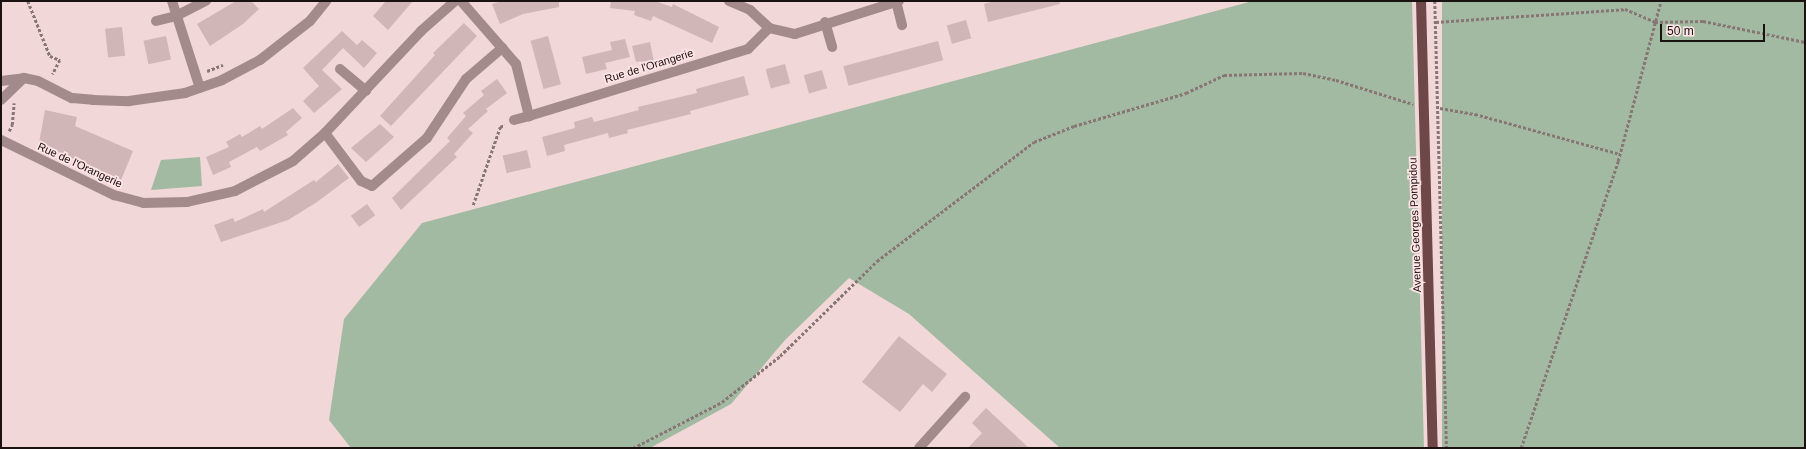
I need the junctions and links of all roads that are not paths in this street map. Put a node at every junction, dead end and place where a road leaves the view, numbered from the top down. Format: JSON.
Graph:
{"nodes":[{"id":1,"x":172,"y":1,"type":"edge"},
{"id":2,"x":206,"y":1,"type":"edge"},
{"id":3,"x":326,"y":1,"type":"edge"},
{"id":4,"x":455,"y":1,"type":"edge"},
{"id":5,"x":461,"y":1,"type":"edge"},
{"id":6,"x":729,"y":1,"type":"edge"},
{"id":7,"x":897,"y":1,"type":"edge"},
{"id":8,"x":1421,"y":1,"type":"edge"},
{"id":9,"x":176,"y":16,"type":"junction"},
{"id":10,"x":156,"y":21,"type":"dead end"},
{"id":11,"x":825,"y":22,"type":"junction"},
{"id":12,"x":902,"y":25,"type":"dead end"},
{"id":13,"x":769,"y":28,"type":"junction"},
{"id":14,"x":832,"y":47,"type":"dead end"},
{"id":15,"x":502,"y":48,"type":"junction"},
{"id":16,"x":340,"y":69,"type":"dead end"},
{"id":17,"x":24,"y":78,"type":"junction"},
{"id":18,"x":1,"y":81,"type":"edge"},
{"id":19,"x":200,"y":88,"type":"junction"},
{"id":20,"x":366,"y":91,"type":"junction"},
{"id":21,"x":1,"y":100,"type":"edge"},
{"id":22,"x":529,"y":116,"type":"junction"},
{"id":23,"x":514,"y":120,"type":"road end"},
{"id":24,"x":325,"y":133,"type":"junction"},
{"id":25,"x":1,"y":140,"type":"edge"},
{"id":26,"x":965,"y":397,"type":"dead end"},
{"id":27,"x":919,"y":448,"type":"edge"},
{"id":28,"x":1433,"y":448,"type":"edge"}],
"edges":[{"from":1,"to":9,"type":"street"},
{"from":2,"to":9,"type":"street"},
{"from":3,"to":19,"type":"street"},
{"from":4,"to":20,"type":"street","name":"Rue de l'Orangerie"},
{"from":5,"to":15,"type":"street"},
{"from":6,"to":13,"type":"street"},
{"from":7,"to":11,"type":"street"},
{"from":7,"to":12,"type":"street"},
{"from":8,"to":28,"type":"main road","name":"Avenue Georges Pompidou"},
{"from":9,"to":10,"type":"street"},
{"from":9,"to":19,"type":"street"},
{"from":11,"to":13,"type":"street"},
{"from":11,"to":14,"type":"street"},
{"from":13,"to":22,"type":"street","name":"Rue de l'Orangerie"},
{"from":15,"to":22,"type":"street"},
{"from":15,"to":24,"type":"street"},
{"from":16,"to":20,"type":"street"},
{"from":17,"to":18,"type":"street"},
{"from":17,"to":19,"type":"street"},
{"from":17,"to":21,"type":"street"},
{"from":20,"to":24,"type":"street","name":"Rue de l'Orangerie"},
{"from":22,"to":23,"type":"street","name":"Rue de l'Orangerie"},
{"from":24,"to":25,"type":"street","name":"Rue de l'Orangerie"},
{"from":26,"to":27,"type":"street"}]}
